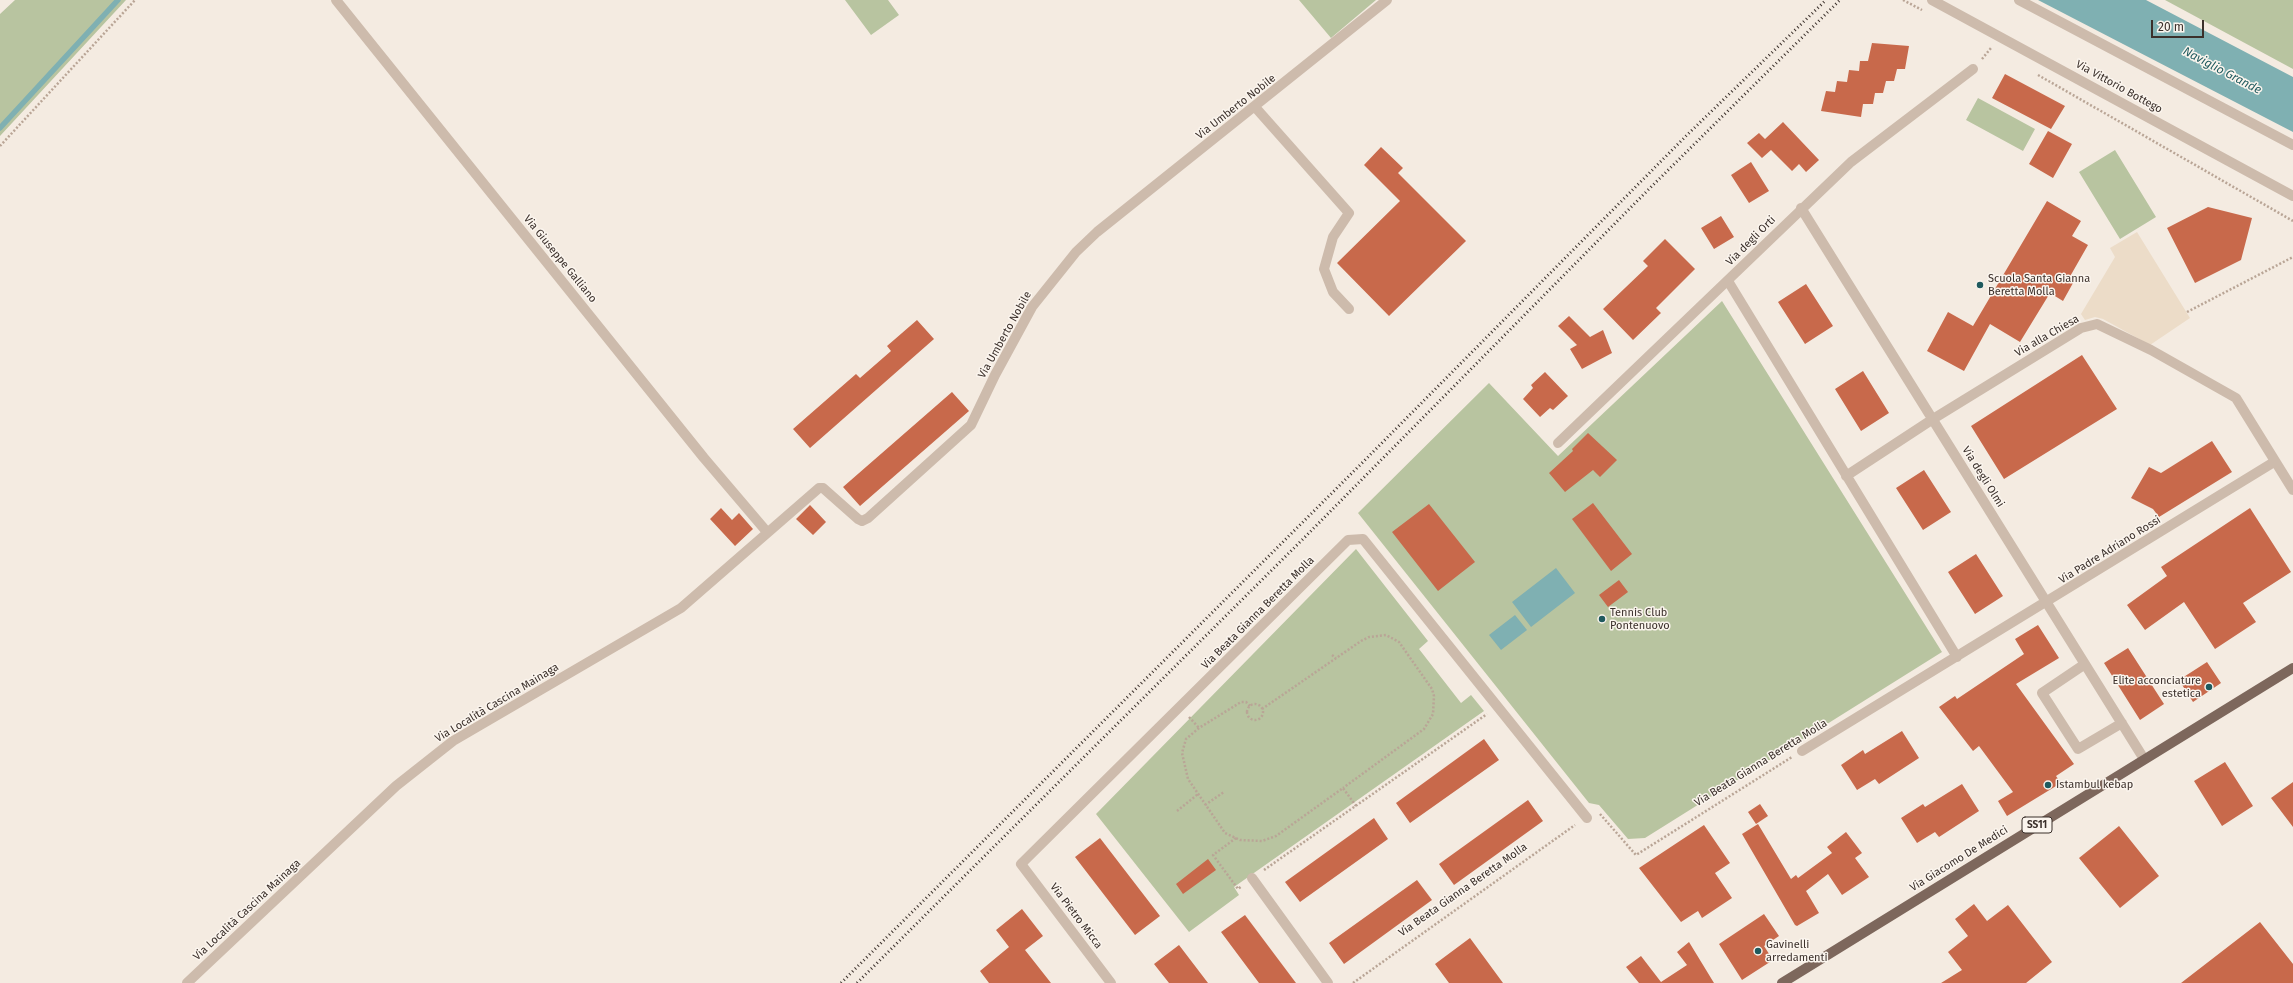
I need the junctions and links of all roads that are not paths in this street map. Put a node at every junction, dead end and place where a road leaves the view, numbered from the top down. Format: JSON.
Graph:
{"nodes":[{"id":1,"x":336,"y":0,"type":"edge"},
{"id":2,"x":1387,"y":0,"type":"edge"},
{"id":3,"x":1932,"y":0,"type":"edge"},
{"id":4,"x":2019,"y":0,"type":"edge"},
{"id":5,"x":1973,"y":69,"type":"dead end"},
{"id":6,"x":1255,"y":107,"type":"junction"},
{"id":7,"x":2293,"y":145,"type":"edge"},
{"id":8,"x":2293,"y":196,"type":"edge"},
{"id":9,"x":1801,"y":208,"type":"junction"},
{"id":10,"x":1728,"y":281,"type":"junction"},
{"id":11,"x":1349,"y":309,"type":"dead end"},
{"id":12,"x":1933,"y":419,"type":"junction"},
{"id":13,"x":1558,"y":442,"type":"dead end"},
{"id":14,"x":2274,"y":462,"type":"junction"},
{"id":15,"x":1846,"y":476,"type":"junction"},
{"id":16,"x":2293,"y":490,"type":"edge"},
{"id":17,"x":767,"y":532,"type":"junction"},
{"id":18,"x":2046,"y":603,"type":"junction"},
{"id":19,"x":1958,"y":657,"type":"junction"},
{"id":20,"x":2085,"y":664,"type":"junction"},
{"id":21,"x":2293,"y":668,"type":"edge"},
{"id":22,"x":2122,"y":723,"type":"junction"},
{"id":23,"x":1802,"y":751,"type":"road end"},
{"id":24,"x":2144,"y":759,"type":"junction"},
{"id":25,"x":1587,"y":818,"type":"road end"},
{"id":26,"x":1021,"y":864,"type":"joint"},
{"id":27,"x":1252,"y":878,"type":"road end"},
{"id":28,"x":187,"y":983,"type":"edge"},
{"id":29,"x":1111,"y":983,"type":"edge"},
{"id":30,"x":1328,"y":983,"type":"edge"},
{"id":31,"x":1782,"y":983,"type":"edge"}],
"edges":[{"from":1,"to":17,"type":"street","name":"Via Giuseppe Galliano"},
{"from":2,"to":6,"type":"street","name":"Via Umberto Nobile"},
{"from":3,"to":8,"type":"street","name":"Via Vittorio Bottego"},
{"from":4,"to":7,"type":"street"},
{"from":5,"to":9,"type":"street","name":"Via degli Orti"},
{"from":6,"to":11,"type":"street"},
{"from":6,"to":17,"type":"street","name":"Via Umberto Nobile"},
{"from":9,"to":10,"type":"street","name":"Via degli Orti"},
{"from":9,"to":12,"type":"street","name":"Via degli Olmi"},
{"from":10,"to":13,"type":"street","name":"Via degli Orti"},
{"from":10,"to":15,"type":"street"},
{"from":12,"to":14,"type":"street","name":"Via alla Chiesa"},
{"from":12,"to":15,"type":"street","name":"Via alla Chiesa"},
{"from":12,"to":18,"type":"street","name":"Via degli Olmi"},
{"from":14,"to":16,"type":"street","name":"Via alla Chiesa"},
{"from":14,"to":18,"type":"street","name":"Via Padre Adriano Rossi"},
{"from":15,"to":19,"type":"street"},
{"from":17,"to":28,"type":"street","name":"Via Località Cascina Mainaga"},
{"from":18,"to":19,"type":"street","name":"Via Padre Adriano Rossi"},
{"from":18,"to":20,"type":"street","name":"Via degli Olmi"},
{"from":19,"to":23,"type":"street","name":"Via Beata Gianna Beretta Molla"},
{"from":20,"to":22,"type":"street","name":"Via degli Olmi"},
{"from":20,"to":22,"type":"street"},
{"from":21,"to":24,"type":"main road","name":"Via Giacomo De Medici","number":"SS11"},
{"from":22,"to":24,"type":"street","name":"Via degli Olmi"},
{"from":24,"to":31,"type":"main road","name":"Via Giacomo De Medici","number":"SS11"},
{"from":25,"to":26,"type":"street","name":"Via Beata Gianna Beretta Molla"},
{"from":26,"to":29,"type":"street","name":"Via Pietro Micca"},
{"from":27,"to":30,"type":"street"}]}
